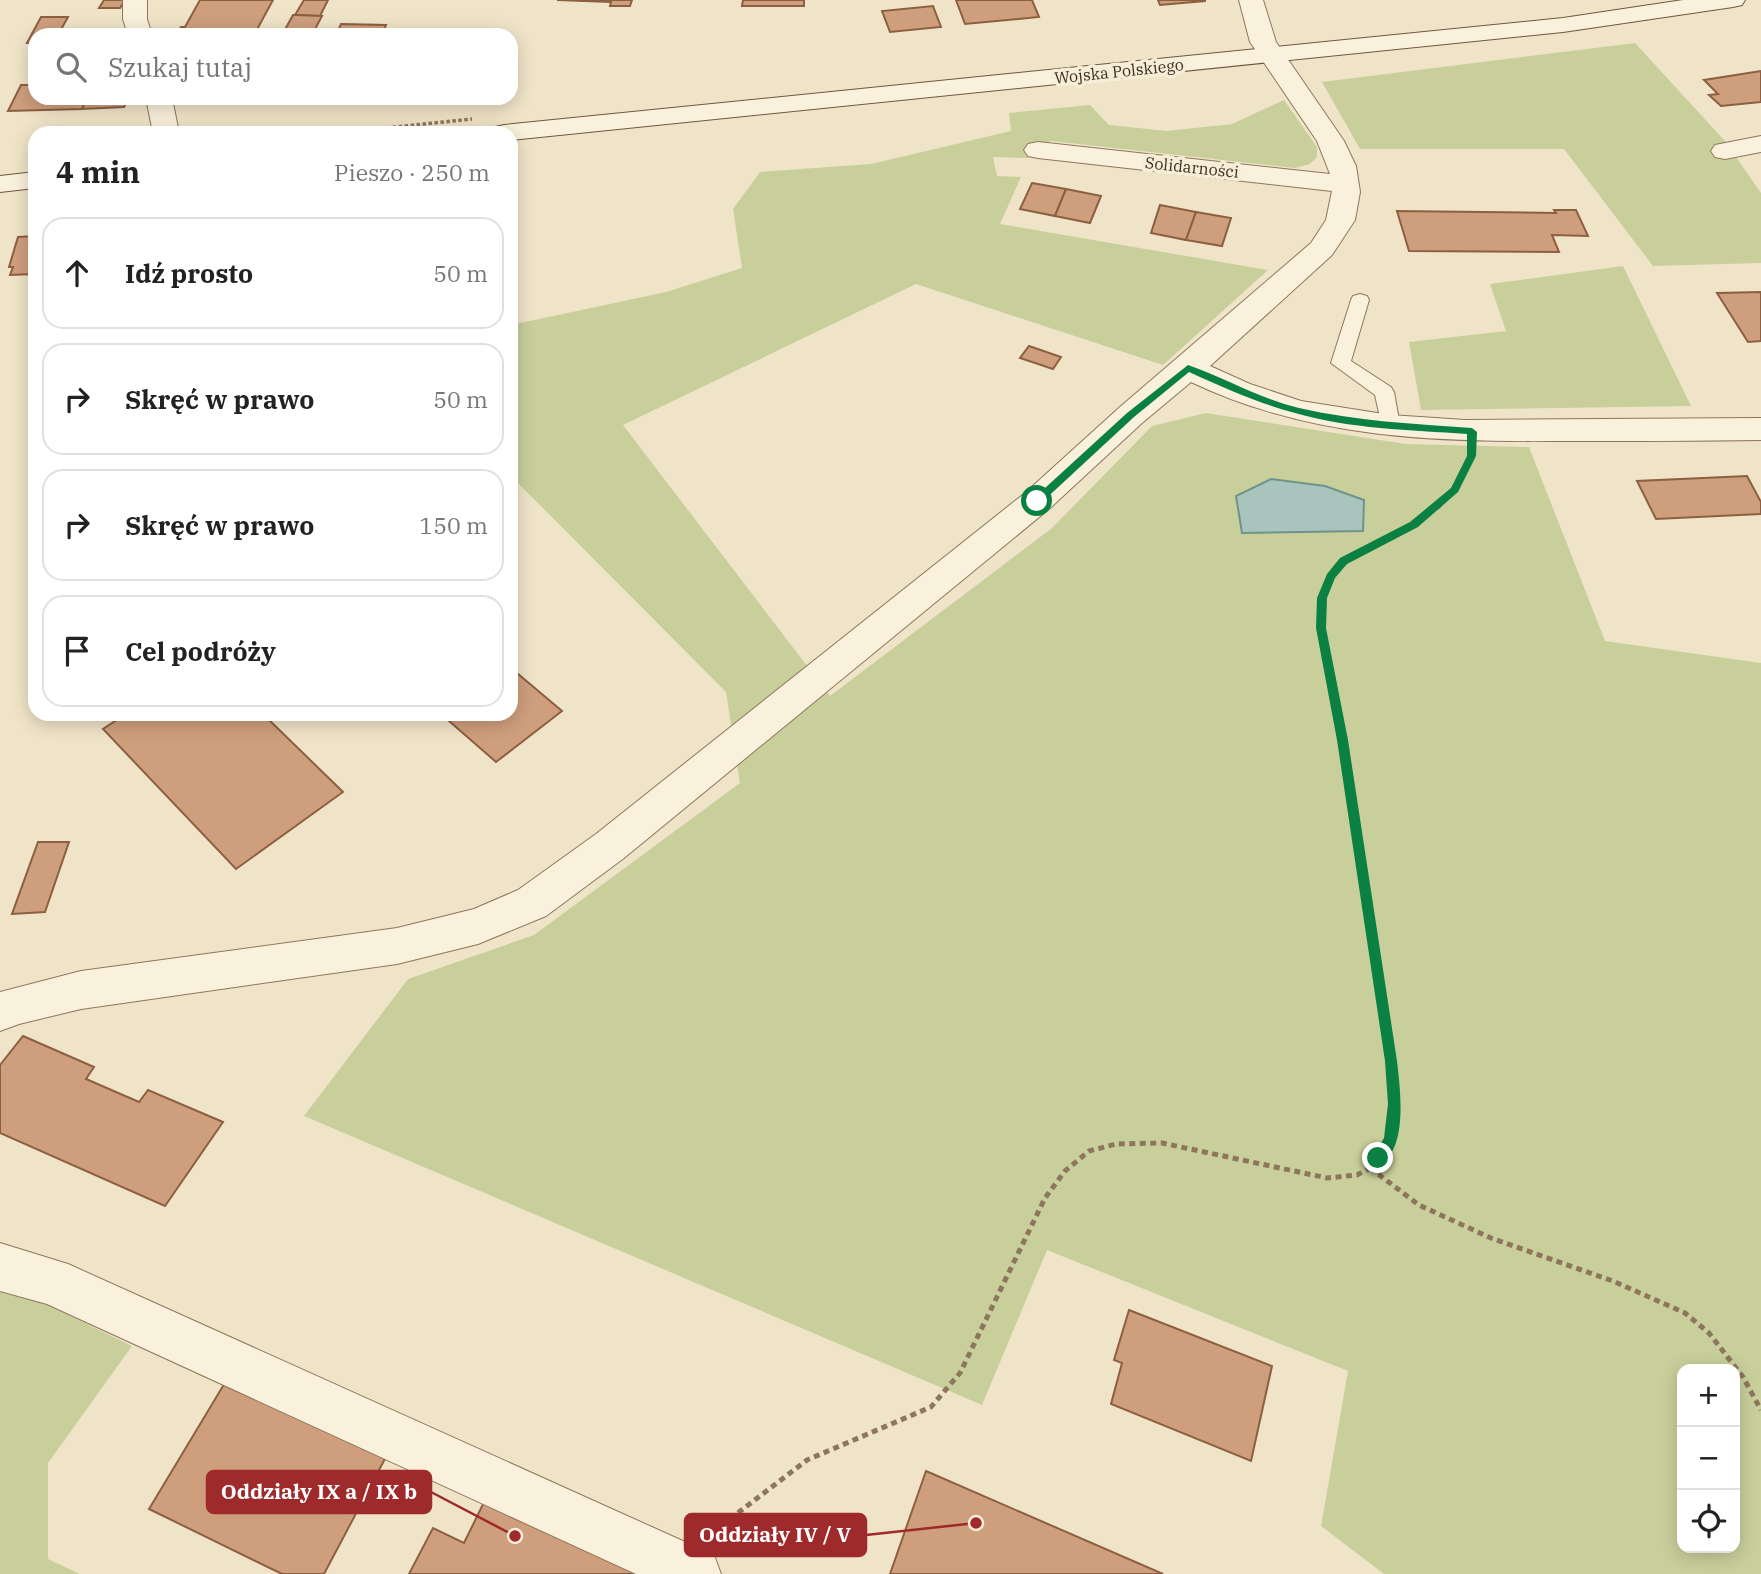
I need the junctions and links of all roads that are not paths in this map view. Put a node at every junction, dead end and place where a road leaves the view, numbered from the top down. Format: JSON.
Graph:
{"nodes":[{"id":1,"x":135,"y":0,"type":"edge"},
{"id":2,"x":1251,"y":0,"type":"edge"},
{"id":3,"x":1734,"y":0,"type":"edge"},
{"id":4,"x":138,"y":28,"type":"edge"},
{"id":5,"x":1271,"y":56,"type":"junction"},
{"id":6,"x":160,"y":105,"type":"edge"},
{"id":7,"x":165,"y":126,"type":"edge"},
{"id":8,"x":518,"y":132,"type":"edge"},
{"id":9,"x":1761,"y":144,"type":"edge"},
{"id":10,"x":1038,"y":150,"type":"dead end"},
{"id":11,"x":1725,"y":151,"type":"dead end"},
{"id":12,"x":28,"y":181,"type":"edge"},
{"id":13,"x":0,"y":184,"type":"edge"},
{"id":14,"x":1346,"y":184,"type":"junction"},
{"id":15,"x":1360,"y":300,"type":"dead end"},
{"id":16,"x":1188,"y":368,"type":"junction"},
{"id":17,"x":1390,"y":426,"type":"junction"},
{"id":18,"x":1761,"y":429,"type":"edge"},
{"id":19,"x":0,"y":1012,"type":"edge"},
{"id":20,"x":0,"y":1267,"type":"edge"},
{"id":21,"x":685,"y":1570,"type":"edge"}],
"edges":[{"from":1,"to":4,"type":"street"},
{"from":2,"to":5,"type":"street"},
{"from":3,"to":5,"type":"street","name":"Wojska Polskiego"},
{"from":5,"to":8,"type":"street","name":"Wojska Polskiego"},
{"from":5,"to":14,"type":"street"},
{"from":6,"to":7,"type":"street"},
{"from":9,"to":11,"type":"street"},
{"from":10,"to":14,"type":"street","name":"Solidarności"},
{"from":12,"to":13,"type":"street"},
{"from":14,"to":16,"type":"street"},
{"from":15,"to":17,"type":"lane"},
{"from":16,"to":17,"type":"street"},
{"from":16,"to":19,"type":"street"},
{"from":17,"to":18,"type":"street"},
{"from":20,"to":21,"type":"street"}]}
